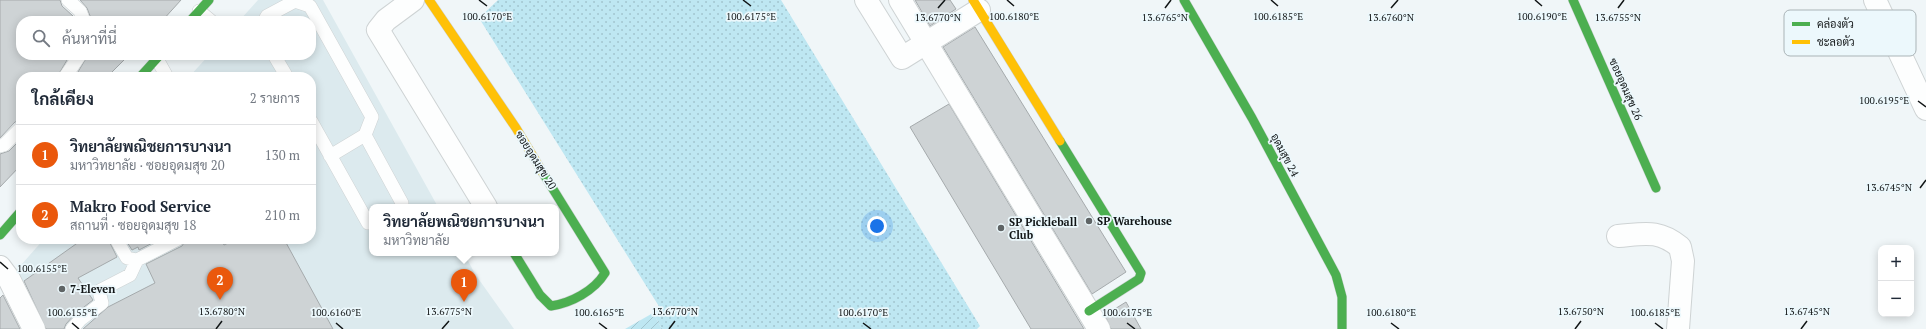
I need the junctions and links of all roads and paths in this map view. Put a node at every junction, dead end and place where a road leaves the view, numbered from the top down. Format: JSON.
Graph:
{"nodes":[{"id":1,"x":68,"y":0,"type":"edge"},
{"id":2,"x":209,"y":0,"type":"edge"},
{"id":3,"x":413,"y":0,"type":"edge"},
{"id":4,"x":429,"y":0,"type":"edge"},
{"id":5,"x":866,"y":0,"type":"edge"},
{"id":6,"x":900,"y":0,"type":"edge"},
{"id":7,"x":1573,"y":0,"type":"edge"},
{"id":8,"x":1875,"y":0,"type":"edge"},
{"id":9,"x":294,"y":1,"type":"edge"},
{"id":10,"x":1189,"y":2,"type":"edge"},
{"id":11,"x":976,"y":5,"type":"edge"},
{"id":12,"x":1880,"y":10,"type":"edge"},
{"id":13,"x":199,"y":11,"type":"junction"},
{"id":14,"x":82,"y":16,"type":"edge"},
{"id":15,"x":194,"y":16,"type":"edge"},
{"id":16,"x":205,"y":16,"type":"edge"},
{"id":17,"x":267,"y":16,"type":"edge"},
{"id":18,"x":316,"y":16,"type":"edge"},
{"id":19,"x":316,"y":17,"type":"edge"},
{"id":20,"x":926,"y":42,"type":"junction"},
{"id":21,"x":1901,"y":56,"type":"edge"},
{"id":22,"x":77,"y":60,"type":"edge"},
{"id":23,"x":155,"y":60,"type":"edge"},
{"id":24,"x":159,"y":60,"type":"edge"},
{"id":25,"x":277,"y":60,"type":"edge"},
{"id":26,"x":68,"y":72,"type":"edge"},
{"id":27,"x":144,"y":72,"type":"edge"},
{"id":28,"x":165,"y":72,"type":"edge"},
{"id":29,"x":283,"y":72,"type":"edge"},
{"id":30,"x":1926,"y":109,"type":"edge"},
{"id":31,"x":316,"y":130,"type":"edge"},
{"id":32,"x":16,"y":133,"type":"edge"},
{"id":33,"x":365,"y":135,"type":"junction"},
{"id":34,"x":0,"y":146,"type":"edge"},
{"id":35,"x":330,"y":156,"type":"junction"},
{"id":36,"x":1656,"y":188,"type":"dead end"},
{"id":37,"x":402,"y":203,"type":"dead end"},
{"id":38,"x":484,"y":204,"type":"edge"},
{"id":39,"x":16,"y":217,"type":"edge"},
{"id":40,"x":368,"y":223,"type":"dead end"},
{"id":41,"x":0,"y":235,"type":"edge"},
{"id":42,"x":1618,"y":236,"type":"dead end"},
{"id":43,"x":119,"y":244,"type":"edge"},
{"id":44,"x":168,"y":244,"type":"edge"},
{"id":45,"x":516,"y":256,"type":"edge"},
{"id":46,"x":137,"y":260,"type":"junction"},
{"id":47,"x":0,"y":267,"type":"edge"},
{"id":48,"x":1094,"y":320,"type":"edge"},
{"id":49,"x":34,"y":329,"type":"edge"},
{"id":50,"x":72,"y":329,"type":"edge"},
{"id":51,"x":1342,"y":329,"type":"edge"},
{"id":52,"x":1678,"y":329,"type":"edge"}],
"edges":[{"from":1,"to":14,"type":"lane"},
{"from":2,"to":13,"type":"street"},
{"from":3,"to":38,"type":"street"},
{"from":4,"to":45,"type":"street","name":"ซอยอุดมสุข 20"},
{"from":5,"to":20,"type":"street"},
{"from":6,"to":20,"type":"street"},
{"from":7,"to":36,"type":"street","name":"ซอยอุดมสุข 26"},
{"from":8,"to":12,"type":"street"},
{"from":9,"to":17,"type":"lane"},
{"from":9,"to":18,"type":"lane"},
{"from":10,"to":51,"type":"street","name":"อุดมสุข 24"},
{"from":11,"to":20,"type":"street"},
{"from":11,"to":48,"type":"street"},
{"from":13,"to":15,"type":"street"},
{"from":13,"to":16,"type":"lane"},
{"from":19,"to":33,"type":"lane"},
{"from":20,"to":48,"type":"street"},
{"from":21,"to":30,"type":"street"},
{"from":22,"to":26,"type":"lane"},
{"from":23,"to":27,"type":"street"},
{"from":24,"to":28,"type":"lane"},
{"from":25,"to":29,"type":"lane"},
{"from":31,"to":35,"type":"lane"},
{"from":32,"to":34,"type":"lane"},
{"from":33,"to":35,"type":"lane"},
{"from":33,"to":37,"type":"lane"},
{"from":35,"to":40,"type":"lane"},
{"from":39,"to":41,"type":"street"},
{"from":42,"to":52,"type":"street"},
{"from":43,"to":46,"type":"lane"},
{"from":44,"to":46,"type":"lane"},
{"from":46,"to":50,"type":"lane"},
{"from":47,"to":49,"type":"street"}]}
